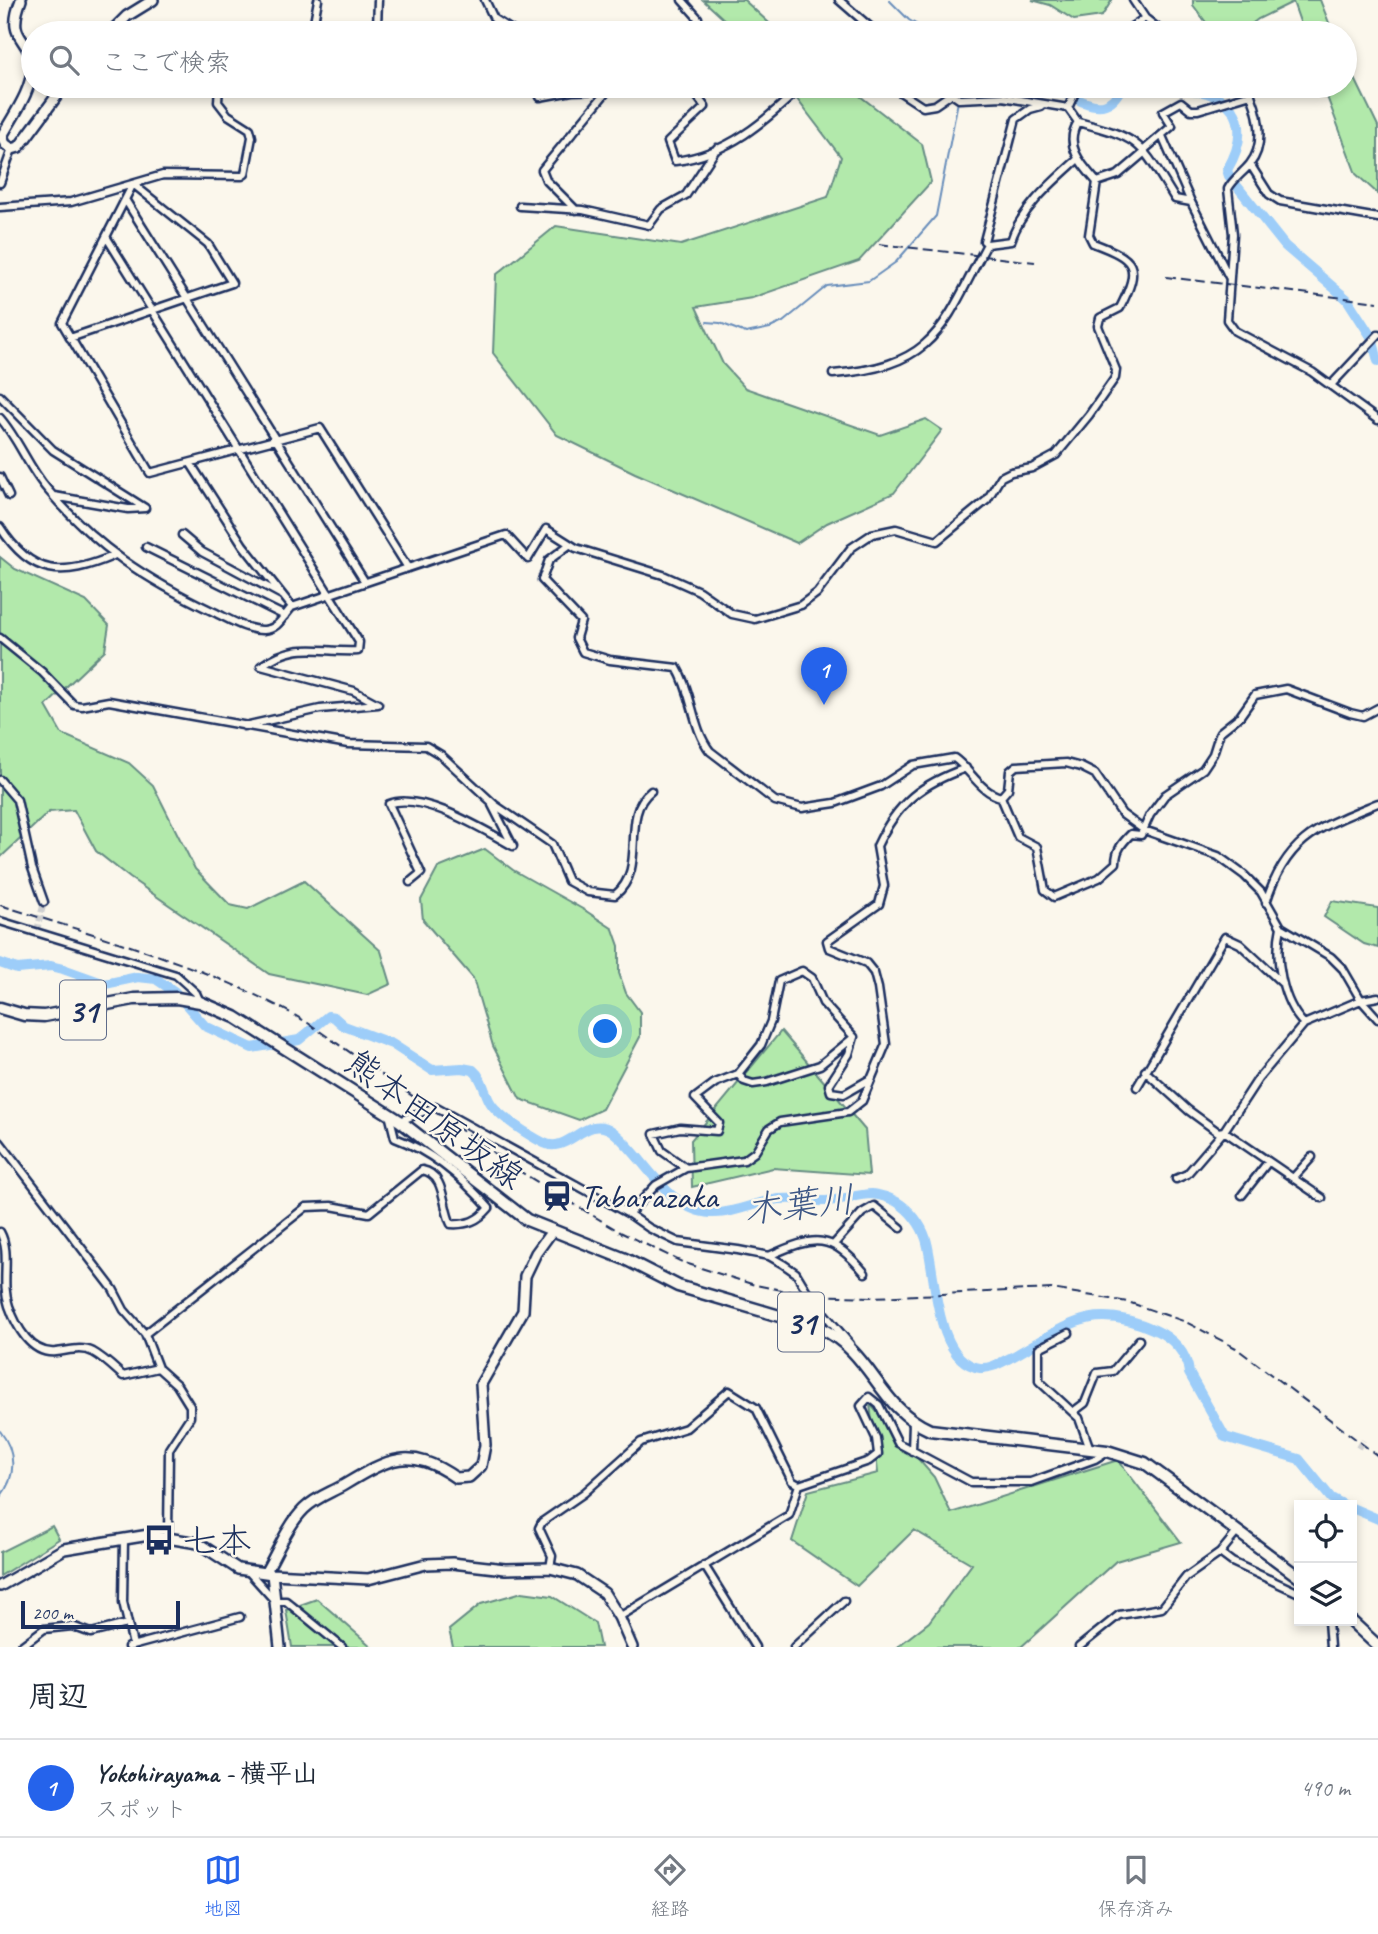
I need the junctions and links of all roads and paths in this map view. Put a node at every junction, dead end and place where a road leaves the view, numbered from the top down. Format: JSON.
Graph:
{"nodes":[{"id":1,"x":21,"y":0,"type":"edge"},
{"id":2,"x":153,"y":0,"type":"edge"},
{"id":3,"x":318,"y":0,"type":"edge"},
{"id":4,"x":378,"y":0,"type":"edge"},
{"id":5,"x":485,"y":0,"type":"edge"},
{"id":6,"x":682,"y":0,"type":"edge"},
{"id":7,"x":839,"y":0,"type":"edge"},
{"id":8,"x":1133,"y":0,"type":"edge"},
{"id":9,"x":1145,"y":18,"type":"junction"},
{"id":10,"x":122,"y":21,"type":"edge"},
{"id":11,"x":314,"y":21,"type":"edge"},
{"id":12,"x":377,"y":21,"type":"edge"},
{"id":13,"x":497,"y":21,"type":"edge"},
{"id":14,"x":697,"y":21,"type":"edge"},
{"id":15,"x":863,"y":21,"type":"edge"},
{"id":16,"x":1140,"y":21,"type":"edge"},
{"id":17,"x":1149,"y":21,"type":"edge"},
{"id":18,"x":21,"y":42,"type":"edge"},
{"id":19,"x":22,"y":98,"type":"edge"},
{"id":20,"x":55,"y":98,"type":"edge"},
{"id":21,"x":218,"y":98,"type":"edge"},
{"id":22,"x":601,"y":98,"type":"edge"},
{"id":23,"x":699,"y":98,"type":"edge"},
{"id":24,"x":789,"y":98,"type":"edge"},
{"id":25,"x":909,"y":98,"type":"edge"},
{"id":26,"x":945,"y":98,"type":"edge"},
{"id":27,"x":957,"y":98,"type":"edge"},
{"id":28,"x":981,"y":98,"type":"edge"},
{"id":29,"x":1008,"y":98,"type":"edge"},
{"id":30,"x":1073,"y":98,"type":"edge"},
{"id":31,"x":1238,"y":98,"type":"edge"},
{"id":32,"x":1252,"y":98,"type":"edge"},
{"id":33,"x":1047,"y":105,"type":"junction"},
{"id":34,"x":1068,"y":108,"type":"junction"},
{"id":35,"x":1078,"y":122,"type":"junction"},
{"id":36,"x":1162,"y":136,"type":"junction"},
{"id":37,"x":718,"y":146,"type":"junction"},
{"id":38,"x":12,"y":149,"type":"junction"},
{"id":39,"x":1144,"y":151,"type":"junction"},
{"id":40,"x":1078,"y":159,"type":"junction"},
{"id":41,"x":1250,"y":164,"type":"junction"},
{"id":42,"x":1097,"y":182,"type":"junction"},
{"id":43,"x":0,"y":183,"type":"edge"},
{"id":44,"x":133,"y":184,"type":"junction"},
{"id":45,"x":126,"y":201,"type":"junction"},
{"id":46,"x":1191,"y":202,"type":"junction"},
{"id":47,"x":0,"y":206,"type":"edge"},
{"id":48,"x":520,"y":206,"type":"dead end"},
{"id":49,"x":576,"y":210,"type":"junction"},
{"id":50,"x":1378,"y":218,"type":"edge"},
{"id":51,"x":107,"y":238,"type":"junction"},
{"id":52,"x":984,"y":241,"type":"dead end"},
{"id":53,"x":1230,"y":279,"type":"junction"},
{"id":54,"x":188,"y":299,"type":"junction"},
{"id":55,"x":153,"y":310,"type":"junction"},
{"id":56,"x":1378,"y":335,"type":"edge"},
{"id":57,"x":70,"y":338,"type":"junction"},
{"id":58,"x":833,"y":374,"type":"dead end"},
{"id":59,"x":1331,"y":385,"type":"junction"},
{"id":60,"x":0,"y":396,"type":"edge"},
{"id":61,"x":0,"y":418,"type":"edge"},
{"id":62,"x":1378,"y":420,"type":"edge"},
{"id":63,"x":275,"y":440,"type":"junction"},
{"id":64,"x":239,"y":450,"type":"junction"},
{"id":65,"x":191,"y":464,"type":"junction"},
{"id":66,"x":0,"y":477,"type":"edge"},
{"id":67,"x":1,"y":485,"type":"edge"},
{"id":68,"x":9,"y":496,"type":"dead end"},
{"id":69,"x":54,"y":496,"type":"junction"},
{"id":70,"x":1,"y":529,"type":"edge"},
{"id":71,"x":182,"y":535,"type":"dead end"},
{"id":72,"x":569,"y":544,"type":"junction"},
{"id":73,"x":146,"y":547,"type":"dead end"},
{"id":74,"x":113,"y":556,"type":"junction"},
{"id":75,"x":408,"y":568,"type":"junction"},
{"id":76,"x":365,"y":582,"type":"junction"},
{"id":77,"x":330,"y":595,"type":"junction"},
{"id":78,"x":283,"y":596,"type":"junction"},
{"id":79,"x":292,"y":607,"type":"junction"},
{"id":80,"x":285,"y":616,"type":"junction"},
{"id":81,"x":0,"y":638,"type":"edge"},
{"id":82,"x":1378,"y":708,"type":"edge"},
{"id":83,"x":244,"y":726,"type":"junction"},
{"id":84,"x":966,"y":768,"type":"junction"},
{"id":85,"x":0,"y":780,"type":"edge"},
{"id":86,"x":651,"y":791,"type":"dead end"},
{"id":87,"x":487,"y":797,"type":"junction"},
{"id":88,"x":1001,"y":797,"type":"junction"},
{"id":89,"x":1378,"y":803,"type":"edge"},
{"id":90,"x":1144,"y":830,"type":"junction"},
{"id":91,"x":410,"y":882,"type":"dead end"},
{"id":92,"x":44,"y":902,"type":"tunnel mouth"},
{"id":93,"x":1266,"y":903,"type":"junction"},
{"id":94,"x":0,"y":921,"type":"edge"},
{"id":95,"x":1281,"y":927,"type":"junction"},
{"id":96,"x":1283,"y":984,"type":"junction"},
{"id":97,"x":1378,"y":997,"type":"edge"},
{"id":98,"x":1361,"y":1000,"type":"junction"},
{"id":99,"x":195,"y":1001,"type":"junction"},
{"id":100,"x":0,"y":1008,"type":"edge"},
{"id":101,"x":1378,"y":1018,"type":"edge"},
{"id":102,"x":1304,"y":1024,"type":"junction"},
{"id":103,"x":854,"y":1037,"type":"junction"},
{"id":104,"x":1146,"y":1071,"type":"junction"},
{"id":105,"x":738,"y":1074,"type":"junction"},
{"id":106,"x":872,"y":1077,"type":"junction"},
{"id":107,"x":1137,"y":1087,"type":"dead end"},
{"id":108,"x":388,"y":1114,"type":"junction"},
{"id":109,"x":400,"y":1121,"type":"junction"},
{"id":110,"x":1224,"y":1131,"type":"junction"},
{"id":111,"x":0,"y":1142,"type":"edge"},
{"id":112,"x":1312,"y":1157,"type":"dead end"},
{"id":113,"x":1268,"y":1162,"type":"junction"},
{"id":114,"x":686,"y":1168,"type":"junction"},
{"id":115,"x":1293,"y":1178,"type":"junction"},
{"id":116,"x":1176,"y":1179,"type":"dead end"},
{"id":117,"x":1242,"y":1195,"type":"dead end"},
{"id":118,"x":1322,"y":1198,"type":"dead end"},
{"id":119,"x":629,"y":1214,"type":"junction"},
{"id":120,"x":901,"y":1228,"type":"dead end"},
{"id":121,"x":552,"y":1231,"type":"junction"},
{"id":122,"x":0,"y":1232,"type":"edge"},
{"id":123,"x":835,"y":1244,"type":"junction"},
{"id":124,"x":769,"y":1256,"type":"junction"},
{"id":125,"x":865,"y":1273,"type":"dead end"},
{"id":126,"x":1069,"y":1333,"type":"dead end"},
{"id":127,"x":145,"y":1334,"type":"junction"},
{"id":128,"x":1139,"y":1340,"type":"dead end"},
{"id":129,"x":855,"y":1350,"type":"junction"},
{"id":130,"x":158,"y":1368,"type":"junction"},
{"id":131,"x":1073,"y":1412,"type":"junction"},
{"id":132,"x":913,"y":1422,"type":"junction"},
{"id":133,"x":1090,"y":1449,"type":"junction"},
{"id":134,"x":912,"y":1451,"type":"junction"},
{"id":135,"x":1107,"y":1451,"type":"junction"},
{"id":136,"x":799,"y":1485,"type":"junction"},
{"id":137,"x":1238,"y":1531,"type":"junction"},
{"id":138,"x":168,"y":1536,"type":"junction"},
{"id":139,"x":124,"y":1539,"type":"junction"},
{"id":140,"x":1220,"y":1553,"type":"junction"},
{"id":141,"x":704,"y":1565,"type":"junction"},
{"id":142,"x":550,"y":1568,"type":"junction"},
{"id":143,"x":247,"y":1571,"type":"junction"},
{"id":144,"x":1294,"y":1573,"type":"edge"},
{"id":145,"x":268,"y":1574,"type":"junction"},
{"id":146,"x":0,"y":1586,"type":"edge"},
{"id":147,"x":1294,"y":1591,"type":"edge"},
{"id":148,"x":275,"y":1601,"type":"junction"},
{"id":149,"x":844,"y":1601,"type":"dead end"},
{"id":150,"x":619,"y":1616,"type":"junction"},
{"id":151,"x":240,"y":1617,"type":"dead end"},
{"id":152,"x":127,"y":1624,"type":"junction"},
{"id":153,"x":1328,"y":1626,"type":"edge"},
{"id":154,"x":1356,"y":1626,"type":"edge"},
{"id":155,"x":130,"y":1646,"type":"edge"},
{"id":156,"x":1378,"y":1646,"type":"edge"},
{"id":157,"x":20,"y":1647,"type":"edge"},
{"id":158,"x":280,"y":1647,"type":"edge"},
{"id":159,"x":342,"y":1647,"type":"edge"},
{"id":160,"x":632,"y":1647,"type":"edge"},
{"id":161,"x":755,"y":1647,"type":"edge"},
{"id":162,"x":794,"y":1647,"type":"edge"},
{"id":163,"x":1079,"y":1647,"type":"edge"},
{"id":164,"x":1330,"y":1647,"type":"edge"}],
"edges":[{"from":1,"to":18,"type":"street"},
{"from":2,"to":10,"type":"street"},
{"from":3,"to":11,"type":"street"},
{"from":4,"to":12,"type":"street"},
{"from":5,"to":13,"type":"street"},
{"from":6,"to":14,"type":"street"},
{"from":7,"to":15,"type":"street"},
{"from":8,"to":9,"type":"street"},
{"from":9,"to":16,"type":"street"},
{"from":9,"to":17,"type":"street"},
{"from":19,"to":38,"type":"street"},
{"from":20,"to":38,"type":"street"},
{"from":21,"to":44,"type":"street"},
{"from":22,"to":49,"type":"street"},
{"from":23,"to":37,"type":"street"},
{"from":24,"to":37,"type":"street"},
{"from":25,"to":26,"type":"street"},
{"from":27,"to":28,"type":"street"},
{"from":29,"to":33,"type":"street"},
{"from":30,"to":34,"type":"street"},
{"from":31,"to":36,"type":"street"},
{"from":32,"to":41,"type":"street"},
{"from":33,"to":34,"type":"street"},
{"from":33,"to":52,"type":"street"},
{"from":34,"to":35,"type":"street"},
{"from":35,"to":39,"type":"street"},
{"from":35,"to":40,"type":"street"},
{"from":36,"to":39,"type":"street"},
{"from":36,"to":46,"type":"street"},
{"from":37,"to":49,"type":"street"},
{"from":38,"to":43,"type":"street"},
{"from":39,"to":42,"type":"street"},
{"from":39,"to":46,"type":"street"},
{"from":40,"to":42,"type":"street"},
{"from":40,"to":58,"type":"street"},
{"from":41,"to":50,"type":"street"},
{"from":41,"to":53,"type":"street"},
{"from":42,"to":72,"type":"street"},
{"from":44,"to":45,"type":"street"},
{"from":44,"to":47,"type":"street"},
{"from":44,"to":54,"type":"street"},
{"from":45,"to":51,"type":"street"},
{"from":45,"to":54,"type":"street"},
{"from":46,"to":53,"type":"street"},
{"from":48,"to":49,"type":"street"},
{"from":51,"to":55,"type":"street"},
{"from":51,"to":57,"type":"street"},
{"from":53,"to":59,"type":"street"},
{"from":54,"to":55,"type":"street"},
{"from":54,"to":63,"type":"street"},
{"from":55,"to":57,"type":"street"},
{"from":55,"to":64,"type":"street"},
{"from":56,"to":59,"type":"street"},
{"from":57,"to":65,"type":"street"},
{"from":59,"to":62,"type":"street"},
{"from":60,"to":69,"type":"street"},
{"from":61,"to":69,"type":"street"},
{"from":63,"to":64,"type":"street"},
{"from":63,"to":75,"type":"street"},
{"from":63,"to":76,"type":"street"},
{"from":64,"to":65,"type":"street"},
{"from":64,"to":77,"type":"street"},
{"from":65,"to":78,"type":"street"},
{"from":66,"to":67,"type":"street"},
{"from":67,"to":68,"type":"street"},
{"from":69,"to":74,"type":"street"},
{"from":70,"to":74,"type":"street"},
{"from":71,"to":78,"type":"street"},
{"from":72,"to":75,"type":"street"},
{"from":72,"to":84,"type":"street"},
{"from":73,"to":80,"type":"street"},
{"from":74,"to":80,"type":"street"},
{"from":75,"to":76,"type":"street"},
{"from":76,"to":77,"type":"street"},
{"from":77,"to":79,"type":"street"},
{"from":77,"to":83,"type":"street"},
{"from":78,"to":79,"type":"street"},
{"from":79,"to":80,"type":"street"},
{"from":81,"to":83,"type":"street"},
{"from":82,"to":90,"type":"street"},
{"from":83,"to":87,"type":"street"},
{"from":84,"to":88,"type":"street"},
{"from":84,"to":106,"type":"street"},
{"from":85,"to":92,"type":"street"},
{"from":86,"to":87,"type":"street"},
{"from":87,"to":91,"type":"street"},
{"from":88,"to":90,"type":"street"},
{"from":88,"to":90,"type":"street"},
{"from":89,"to":93,"type":"street"},
{"from":90,"to":93,"type":"street"},
{"from":93,"to":95,"type":"street"},
{"from":94,"to":99,"type":"street"},
{"from":95,"to":96,"type":"street"},
{"from":95,"to":98,"type":"street"},
{"from":96,"to":102,"type":"street"},
{"from":96,"to":104,"type":"street"},
{"from":97,"to":98,"type":"street"},
{"from":98,"to":101,"type":"street"},
{"from":98,"to":102,"type":"street"},
{"from":99,"to":100,"type":"main road","name":"熊本田原坂線","number":"31"},
{"from":99,"to":108,"type":"main road","name":"熊本田原坂線","number":"31"},
{"from":102,"to":110,"type":"street"},
{"from":103,"to":105,"type":"street"},
{"from":103,"to":105,"type":"street"},
{"from":103,"to":106,"type":"street"},
{"from":104,"to":107,"type":"street"},
{"from":104,"to":110,"type":"street"},
{"from":105,"to":114,"type":"street"},
{"from":106,"to":114,"type":"street"},
{"from":108,"to":109,"type":"main road","name":"熊本田原坂線","number":"31"},
{"from":108,"to":127,"type":"street"},
{"from":109,"to":119,"type":"street"},
{"from":109,"to":121,"type":"main road","name":"熊本田原坂線","number":"31"},
{"from":110,"to":113,"type":"street"},
{"from":110,"to":116,"type":"street"},
{"from":111,"to":127,"type":"street"},
{"from":112,"to":115,"type":"street"},
{"from":113,"to":115,"type":"street"},
{"from":113,"to":117,"type":"street"},
{"from":114,"to":119,"type":"street"},
{"from":115,"to":118,"type":"street"},
{"from":119,"to":124,"type":"street"},
{"from":120,"to":123,"type":"street"},
{"from":121,"to":129,"type":"main road","name":"熊本田原坂線","number":"31"},
{"from":121,"to":145,"type":"street"},
{"from":122,"to":130,"type":"street"},
{"from":123,"to":124,"type":"street"},
{"from":123,"to":125,"type":"street"},
{"from":124,"to":129,"type":"street"},
{"from":126,"to":131,"type":"street"},
{"from":127,"to":130,"type":"street"},
{"from":128,"to":131,"type":"street"},
{"from":129,"to":132,"type":"main road","name":"熊本田原坂線","number":"31"},
{"from":130,"to":138,"type":"street"},
{"from":131,"to":133,"type":"street"},
{"from":132,"to":133,"type":"main road","name":"熊本田原坂線","number":"31"},
{"from":132,"to":134,"type":"street"},
{"from":133,"to":135,"type":"main road","name":"熊本田原坂線","number":"31"},
{"from":134,"to":135,"type":"street"},
{"from":134,"to":136,"type":"street"},
{"from":135,"to":137,"type":"main road","name":"熊本田原坂線","number":"31"},
{"from":136,"to":141,"type":"street"},
{"from":136,"to":142,"type":"street"},
{"from":137,"to":140,"type":"street"},
{"from":137,"to":144,"type":"main road","name":"熊本田原坂線","number":"31"},
{"from":138,"to":139,"type":"street"},
{"from":138,"to":143,"type":"street"},
{"from":139,"to":146,"type":"street"},
{"from":139,"to":152,"type":"street"},
{"from":140,"to":147,"type":"street"},
{"from":140,"to":163,"type":"street"},
{"from":141,"to":150,"type":"street"},
{"from":141,"to":161,"type":"street"},
{"from":142,"to":145,"type":"street"},
{"from":142,"to":150,"type":"street"},
{"from":143,"to":145,"type":"street"},
{"from":143,"to":148,"type":"street"},
{"from":145,"to":148,"type":"street"},
{"from":148,"to":158,"type":"street"},
{"from":148,"to":159,"type":"street"},
{"from":149,"to":162,"type":"street"},
{"from":150,"to":160,"type":"street"},
{"from":151,"to":155,"type":"street"},
{"from":152,"to":155,"type":"street"},
{"from":152,"to":157,"type":"street"},
{"from":153,"to":164,"type":"street"},
{"from":154,"to":156,"type":"main road"}]}
